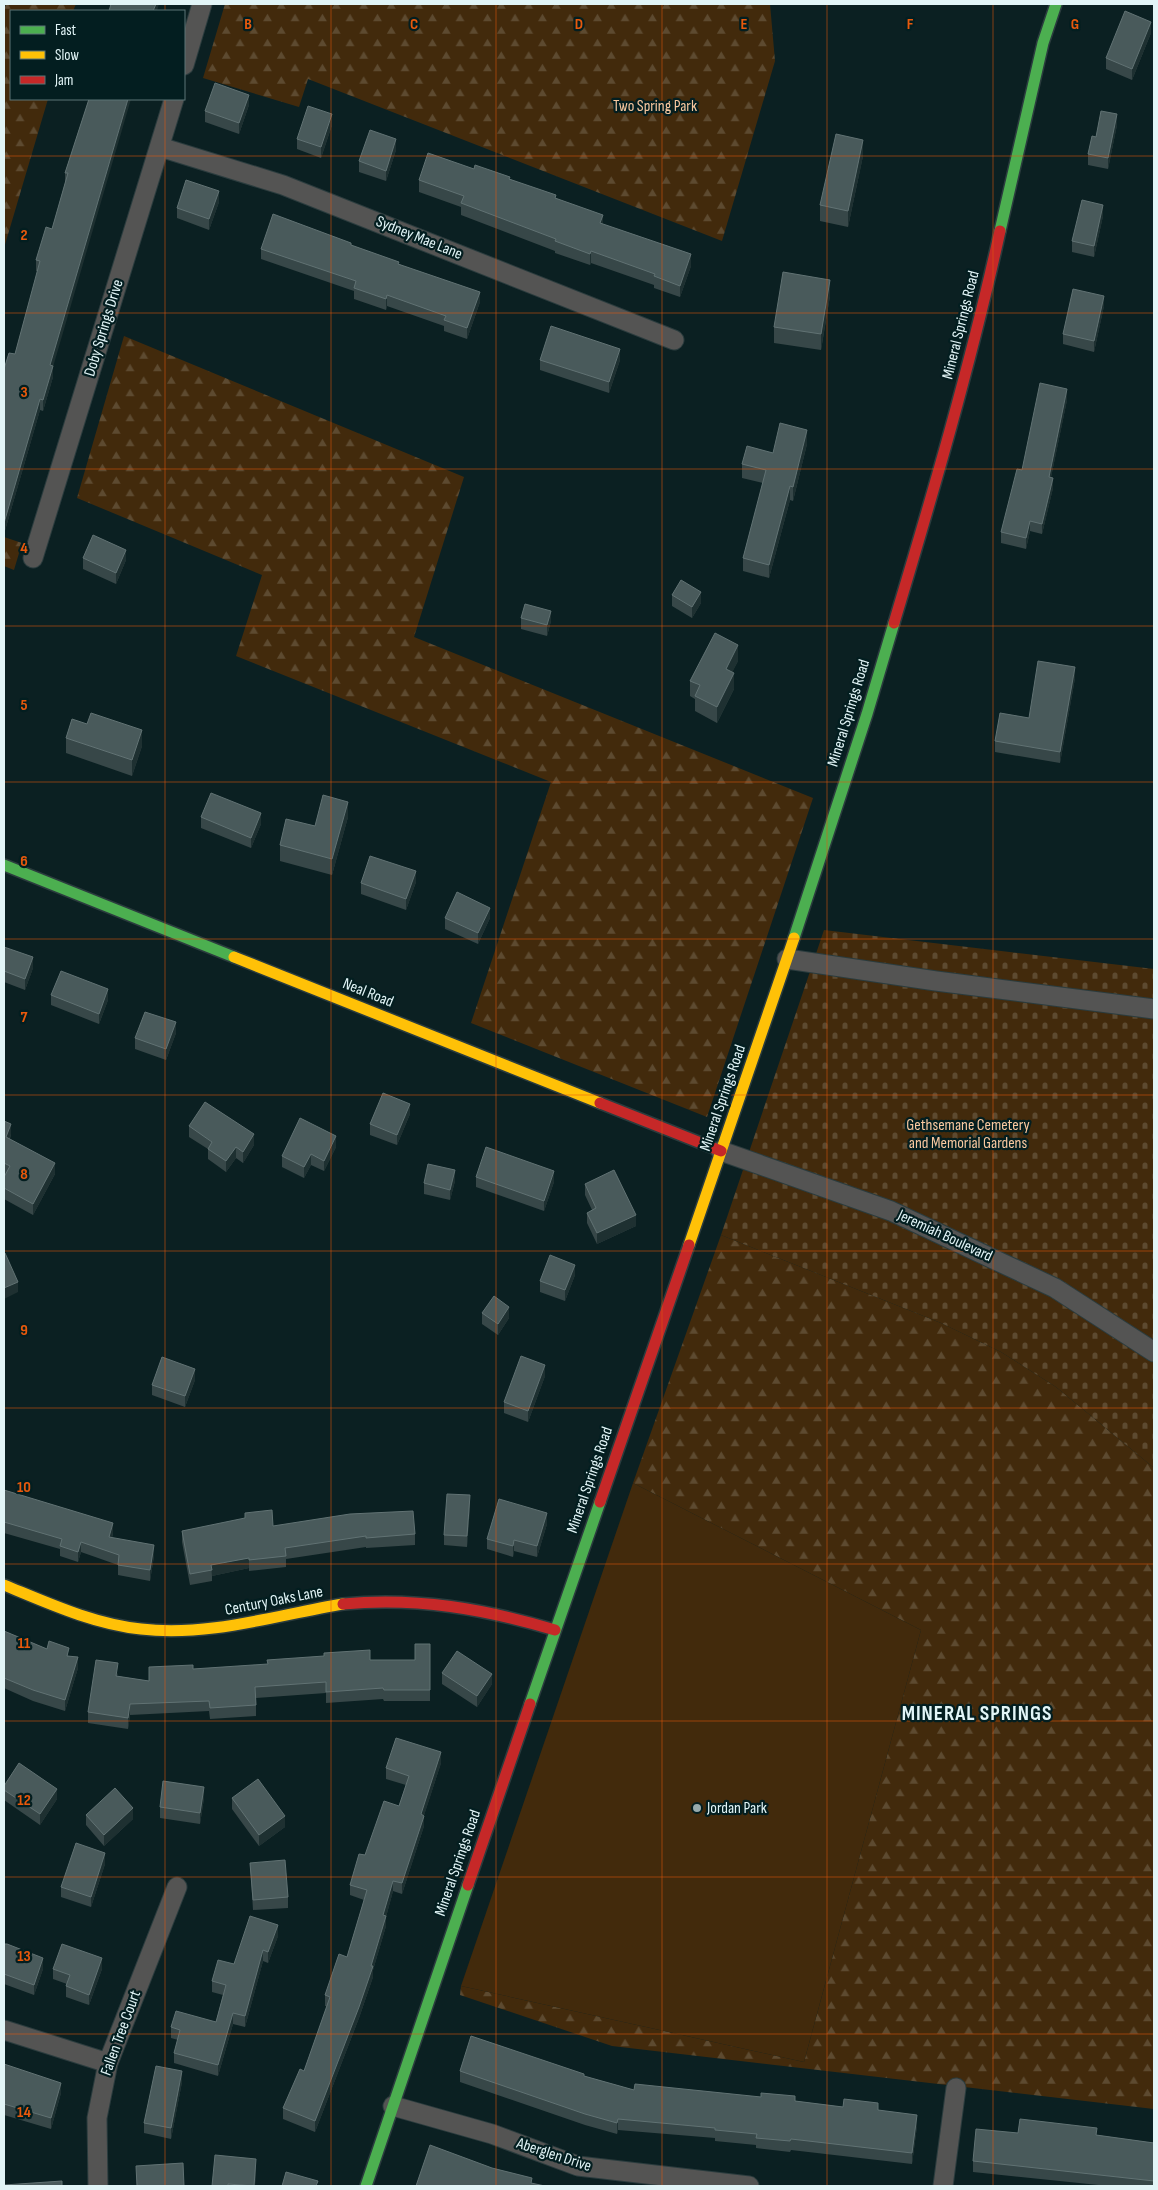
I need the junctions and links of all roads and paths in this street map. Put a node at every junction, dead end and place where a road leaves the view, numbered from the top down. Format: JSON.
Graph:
{"nodes":[{"id":1,"x":202,"y":4,"type":"edge"},
{"id":2,"x":1056,"y":4,"type":"edge"},
{"id":3,"x":185,"y":62,"type":"edge"},
{"id":4,"x":174,"y":100,"type":"edge"},
{"id":5,"x":160,"y":147,"type":"junction"},
{"id":6,"x":674,"y":340,"type":"dead end"},
{"id":7,"x":33,"y":558,"type":"dead end"},
{"id":8,"x":4,"y":864,"type":"edge"},
{"id":9,"x":787,"y":959,"type":"junction"},
{"id":10,"x":1154,"y":1009,"type":"edge"},
{"id":11,"x":721,"y":1151,"type":"junction"},
{"id":12,"x":1154,"y":1352,"type":"edge"},
{"id":13,"x":4,"y":1585,"type":"edge"},
{"id":14,"x":555,"y":1630,"type":"junction"},
{"id":15,"x":177,"y":1887,"type":"dead end"},
{"id":16,"x":4,"y":2030,"type":"edge"},
{"id":17,"x":108,"y":2063,"type":"junction"},
{"id":18,"x":956,"y":2088,"type":"dead end"},
{"id":19,"x":393,"y":2106,"type":"junction"},
{"id":20,"x":682,"y":2183,"type":"edge"},
{"id":21,"x":98,"y":2186,"type":"edge"},
{"id":22,"x":366,"y":2186,"type":"edge"},
{"id":23,"x":749,"y":2186,"type":"edge"},
{"id":24,"x":943,"y":2186,"type":"edge"}],
"edges":[{"from":1,"to":3,"type":"street"},
{"from":2,"to":9,"type":"street","name":"Mineral Springs Road"},
{"from":4,"to":5,"type":"street","name":"Doby Springs Drive"},
{"from":5,"to":6,"type":"street","name":"Sydney Mae Lane"},
{"from":5,"to":7,"type":"street","name":"Doby Springs Drive"},
{"from":8,"to":11,"type":"street","name":"Neal Road"},
{"from":9,"to":10,"type":"street"},
{"from":9,"to":11,"type":"street","name":"Mineral Springs Road"},
{"from":11,"to":12,"type":"street","name":"Jeremiah Boulevard"},
{"from":11,"to":14,"type":"street","name":"Mineral Springs Road"},
{"from":13,"to":14,"type":"street","name":"Century Oaks Lane"},
{"from":14,"to":19,"type":"street","name":"Mineral Springs Road"},
{"from":15,"to":17,"type":"street","name":"Fallen Tree Court"},
{"from":16,"to":17,"type":"street"},
{"from":17,"to":21,"type":"street","name":"Fallen Tree Court"},
{"from":18,"to":24,"type":"street"},
{"from":19,"to":20,"type":"street","name":"Aberglen Drive"},
{"from":19,"to":22,"type":"street","name":"Mineral Springs Road"},
{"from":20,"to":23,"type":"street","name":"Aberglen Drive"}]}
